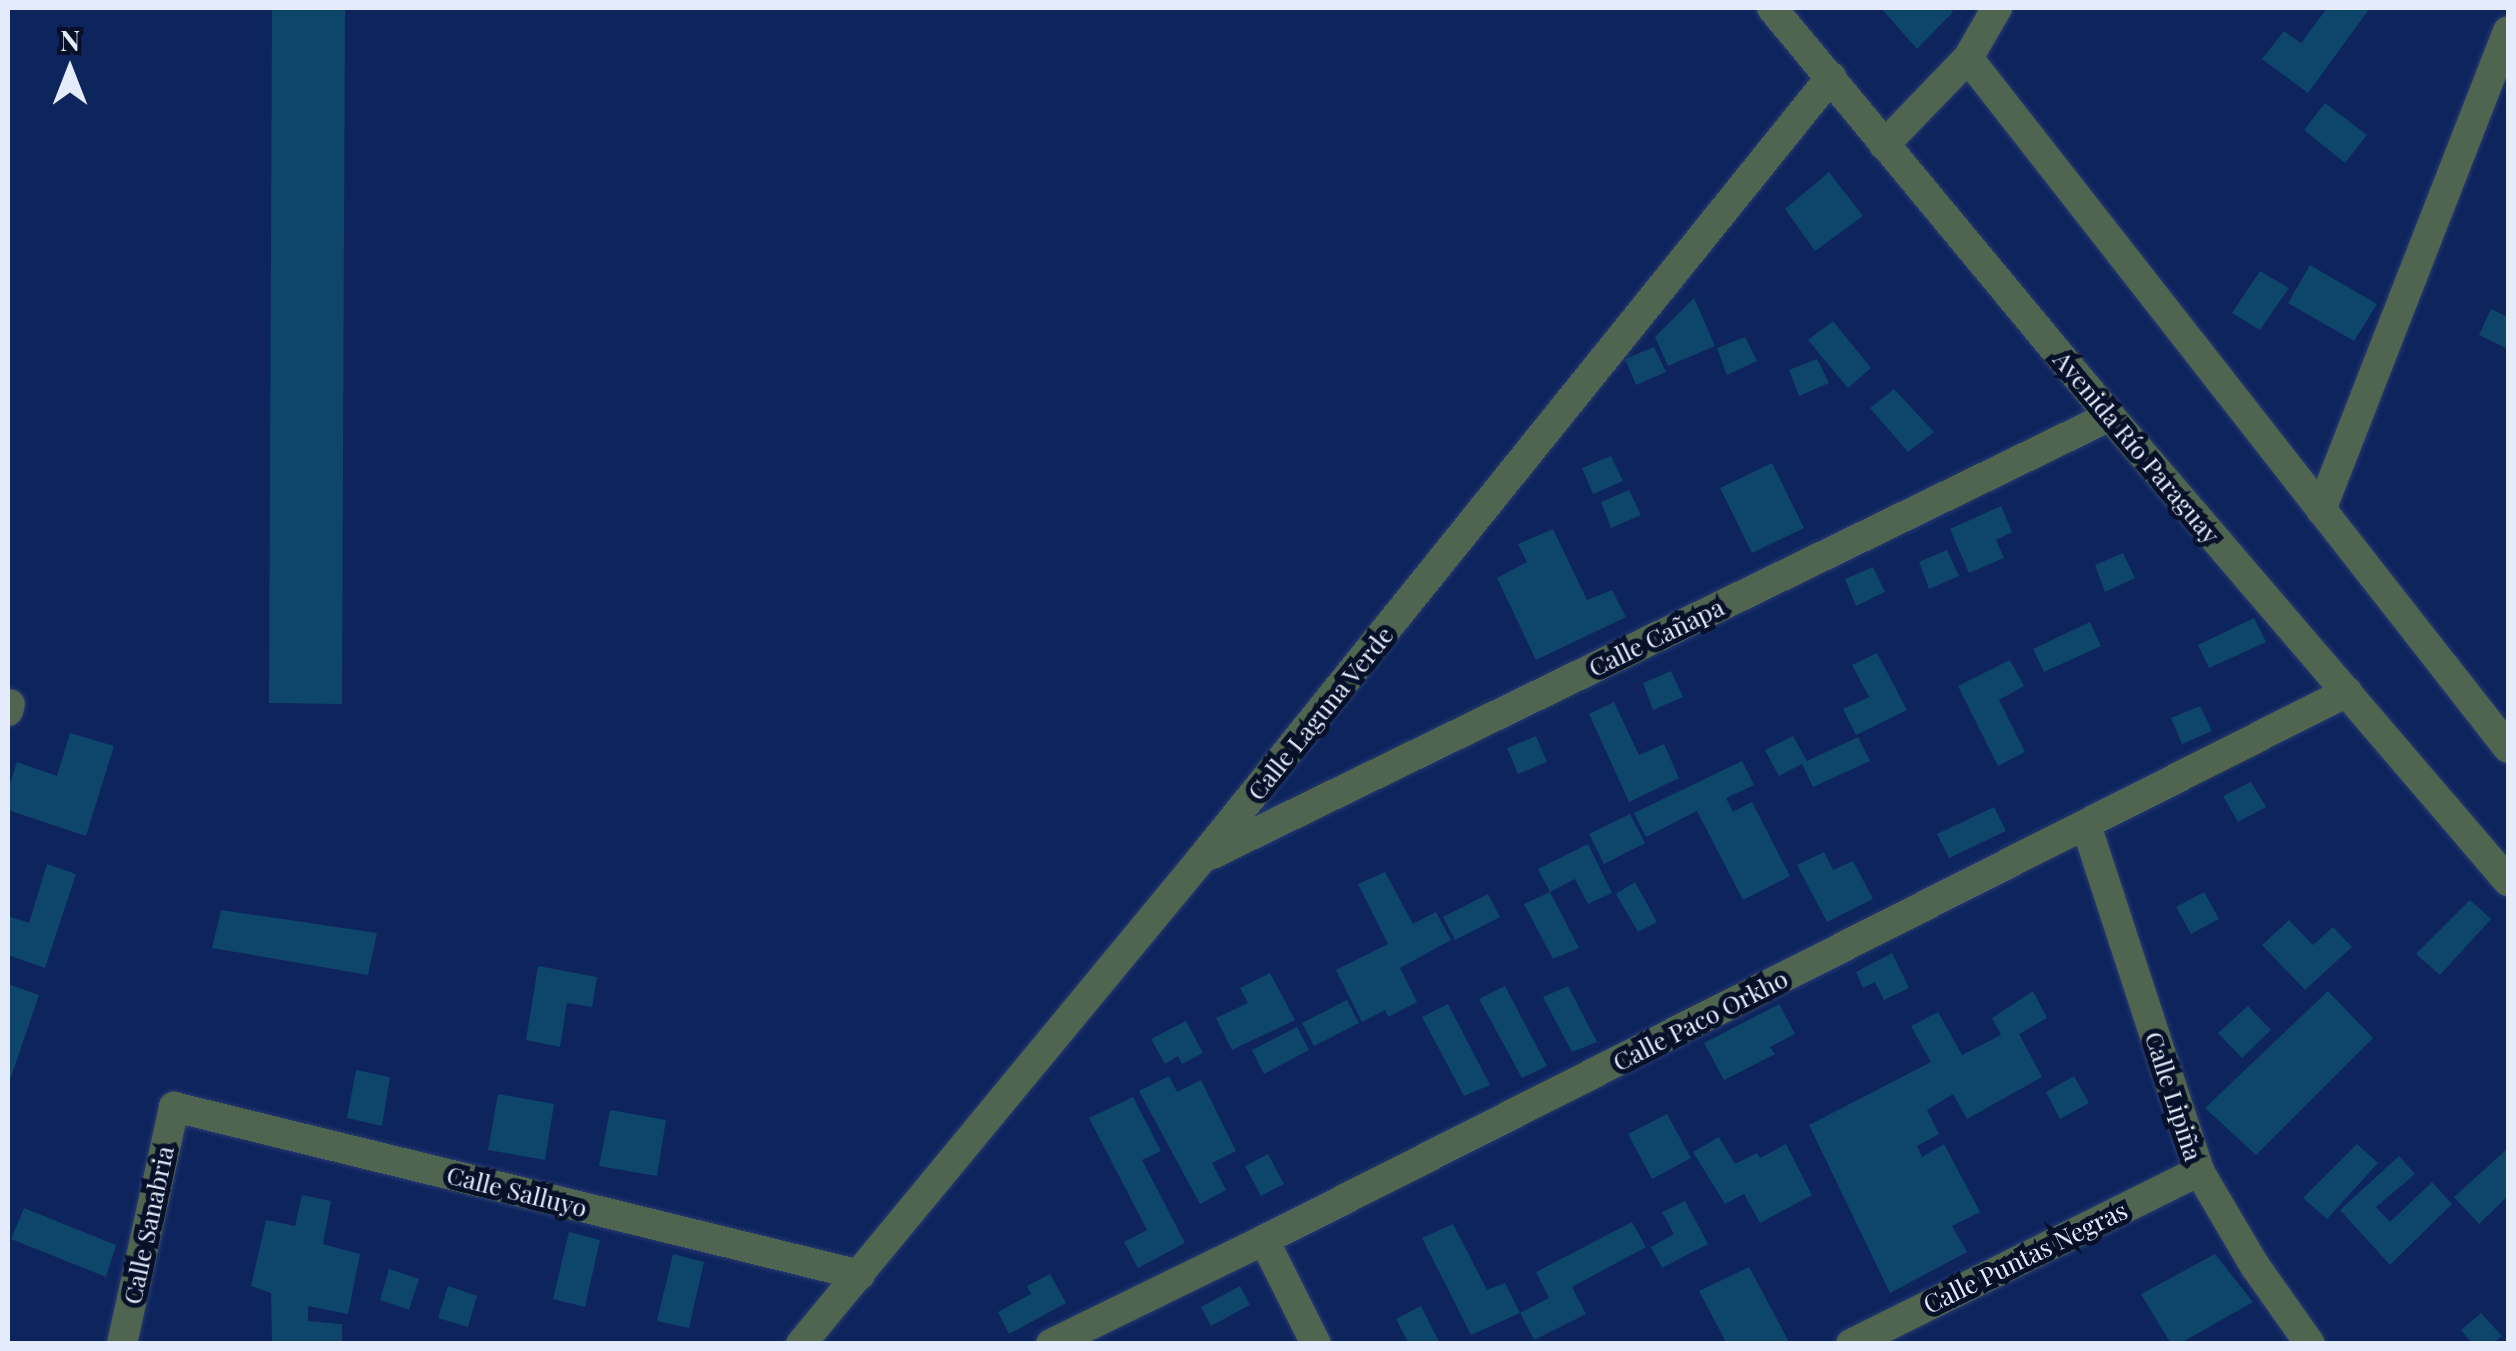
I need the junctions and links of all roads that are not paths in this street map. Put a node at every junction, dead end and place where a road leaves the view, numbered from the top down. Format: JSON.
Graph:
{"nodes":[{"id":1,"x":1772,"y":8,"type":"edge"},
{"id":2,"x":1997,"y":8,"type":"edge"},
{"id":3,"x":2508,"y":31,"type":"edge"},
{"id":4,"x":1968,"y":58,"type":"junction"},
{"id":5,"x":1831,"y":76,"type":"junction"},
{"id":6,"x":1884,"y":144,"type":"junction"},
{"id":7,"x":2110,"y":416,"type":"junction"},
{"id":8,"x":2321,"y":510,"type":"junction"},
{"id":9,"x":2347,"y":692,"type":"junction"},
{"id":10,"x":2508,"y":748,"type":"edge"},
{"id":11,"x":2086,"y":825,"type":"junction"},
{"id":12,"x":1202,"y":858,"type":"junction"},
{"id":13,"x":2508,"y":881,"type":"edge"},
{"id":14,"x":174,"y":1107,"type":"joint"},
{"id":15,"x":2199,"y":1171,"type":"junction"},
{"id":16,"x":1264,"y":1240,"type":"junction"},
{"id":17,"x":860,"y":1275,"type":"junction"},
{"id":18,"x":122,"y":1344,"type":"edge"},
{"id":19,"x":802,"y":1344,"type":"edge"},
{"id":20,"x":1051,"y":1344,"type":"edge"},
{"id":21,"x":1316,"y":1344,"type":"edge"},
{"id":22,"x":1852,"y":1344,"type":"edge"},
{"id":23,"x":2310,"y":1344,"type":"edge"}],
"edges":[{"from":1,"to":5,"type":"street","name":"Avenida Río Paraguay"},
{"from":2,"to":4,"type":"street"},
{"from":3,"to":8,"type":"street"},
{"from":4,"to":6,"type":"street"},
{"from":4,"to":8,"type":"street"},
{"from":5,"to":6,"type":"street","name":"Avenida Río Paraguay"},
{"from":5,"to":12,"type":"street","name":"Calle Laguna Verde"},
{"from":6,"to":7,"type":"street","name":"Avenida Río Paraguay"},
{"from":7,"to":9,"type":"street","name":"Avenida Río Paraguay"},
{"from":7,"to":12,"type":"street","name":"Calle Cañapa"},
{"from":8,"to":10,"type":"street"},
{"from":9,"to":11,"type":"street","name":"Calle Paco Orkho"},
{"from":9,"to":13,"type":"street","name":"Avenida Río Paraguay"},
{"from":11,"to":15,"type":"street","name":"Calle Lipiña"},
{"from":11,"to":16,"type":"street","name":"Calle Paco Orkho"},
{"from":12,"to":17,"type":"street","name":"Calle Laguna Verde"},
{"from":14,"to":17,"type":"street","name":"Calle Salluyo"},
{"from":14,"to":18,"type":"street","name":"Calle Sanabria"},
{"from":15,"to":22,"type":"street","name":"Calle Puntas Negras"},
{"from":15,"to":23,"type":"street","name":"Calle Lipiña"},
{"from":16,"to":20,"type":"street","name":"Calle Paco Orkho"},
{"from":16,"to":21,"type":"street"},
{"from":17,"to":19,"type":"street","name":"Calle Laguna Verde"}]}
